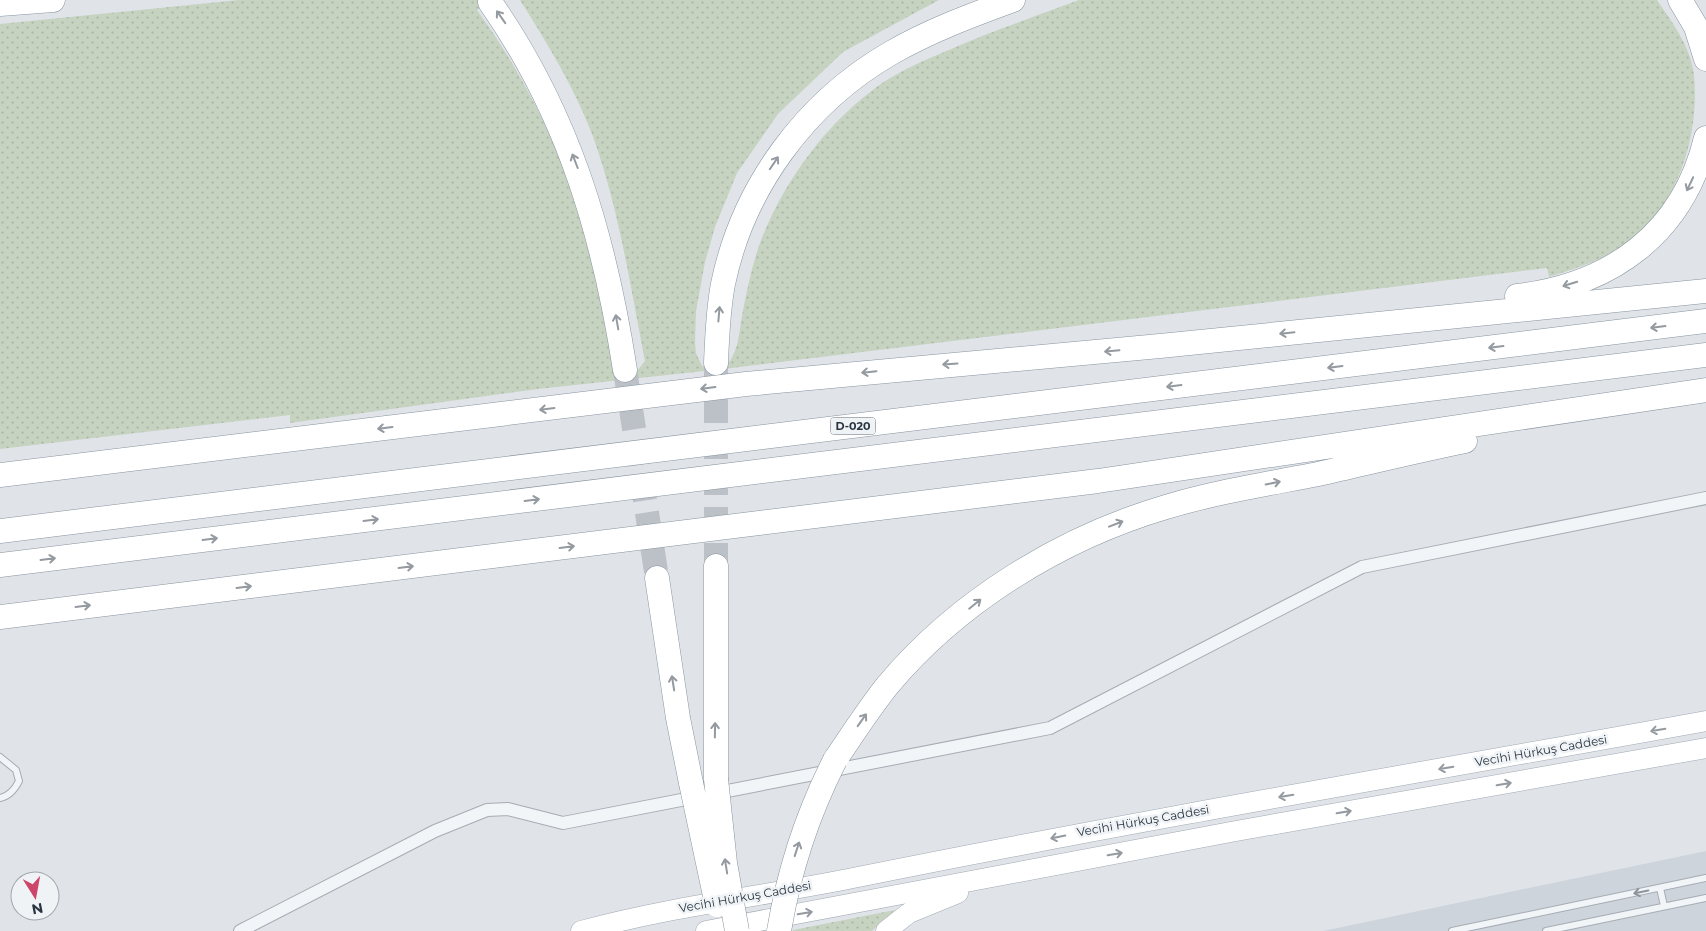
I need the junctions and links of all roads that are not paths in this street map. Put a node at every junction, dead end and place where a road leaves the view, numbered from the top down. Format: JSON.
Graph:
{"nodes":[{"id":1,"x":53,"y":0,"type":"edge"},
{"id":2,"x":982,"y":0,"type":"edge"},
{"id":3,"x":1013,"y":0,"type":"edge"},
{"id":4,"x":1680,"y":0,"type":"edge"},
{"id":5,"x":490,"y":2,"type":"dead end"},
{"id":6,"x":0,"y":4,"type":"edge"},
{"id":7,"x":1706,"y":59,"type":"edge"},
{"id":8,"x":873,"y":64,"type":"junction"},
{"id":9,"x":1706,"y":138,"type":"edge"},
{"id":10,"x":1706,"y":291,"type":"edge"},
{"id":11,"x":1706,"y":321,"type":"edge"},
{"id":12,"x":1370,"y":325,"type":"junction"},
{"id":13,"x":1706,"y":355,"type":"edge"},
{"id":14,"x":716,"y":363,"type":"tunnel mouth"},
{"id":15,"x":625,"y":370,"type":"tunnel mouth"},
{"id":16,"x":1702,"y":390,"type":"edge"},
{"id":17,"x":0,"y":475,"type":"edge"},
{"id":18,"x":1706,"y":498,"type":"edge"},
{"id":19,"x":0,"y":531,"type":"edge"},
{"id":20,"x":0,"y":565,"type":"edge"},
{"id":21,"x":716,"y":566,"type":"tunnel mouth"},
{"id":22,"x":657,"y":578,"type":"tunnel mouth"},
{"id":23,"x":0,"y":617,"type":"edge"},
{"id":24,"x":1706,"y":721,"type":"edge"},
{"id":25,"x":1706,"y":748,"type":"edge"},
{"id":26,"x":0,"y":757,"type":"edge"},
{"id":27,"x":0,"y":798,"type":"edge"},
{"id":28,"x":999,"y":875,"type":"junction"},
{"id":29,"x":1706,"y":878,"type":"edge"},
{"id":30,"x":1660,"y":888,"type":"junction"},
{"id":31,"x":1706,"y":898,"type":"edge"},
{"id":32,"x":1664,"y":906,"type":"junction"},
{"id":33,"x":240,"y":931,"type":"edge"},
{"id":34,"x":581,"y":931,"type":"edge"},
{"id":35,"x":706,"y":931,"type":"edge"},
{"id":36,"x":723,"y":931,"type":"edge"},
{"id":37,"x":738,"y":931,"type":"edge"},
{"id":38,"x":780,"y":931,"type":"edge"},
{"id":39,"x":886,"y":931,"type":"edge"},
{"id":40,"x":1452,"y":931,"type":"edge"},
{"id":41,"x":1546,"y":931,"type":"edge"}],
"edges":[{"from":1,"to":6,"type":"highway"},
{"from":2,"to":8,"type":"highway"},
{"from":3,"to":8,"type":"highway"},
{"from":4,"to":7,"type":"highway"},
{"from":15,"to":5,"type":"highway","one_way":true},
{"from":14,"to":8,"type":"highway","one_way":true},
{"from":9,"to":12,"type":"highway","one_way":true},
{"from":10,"to":12,"type":"highway"},
{"from":11,"to":19,"type":"highway","number":"D-020","one_way":true},
{"from":12,"to":17,"type":"highway","one_way":true},
{"from":20,"to":13,"type":"highway","one_way":true},
{"from":23,"to":16,"type":"highway","one_way":true},
{"from":38,"to":16,"type":"highway","one_way":true,"bridge":true},
{"from":18,"to":33,"type":"street"},
{"from":37,"to":21,"type":"highway","one_way":true,"bridge":true},
{"from":36,"to":22,"type":"highway","one_way":true,"bridge":true},
{"from":24,"to":34,"type":"main road","name":"Vecihi Hürkuş Caddesi","one_way":true},
{"from":28,"to":25,"type":"main road","name":"Vecihi Hürkuş Caddesi","one_way":true},
{"from":26,"to":27,"type":"lane"},
{"from":35,"to":28,"type":"main road","name":"Vecihi Hürkuş Caddesi","one_way":true},
{"from":28,"to":39,"type":"main road"},
{"from":29,"to":30,"type":"lane"},
{"from":30,"to":32,"type":"lane"},
{"from":30,"to":40,"type":"lane","one_way":true},
{"from":31,"to":32,"type":"lane"},
{"from":32,"to":41,"type":"lane"}]}
